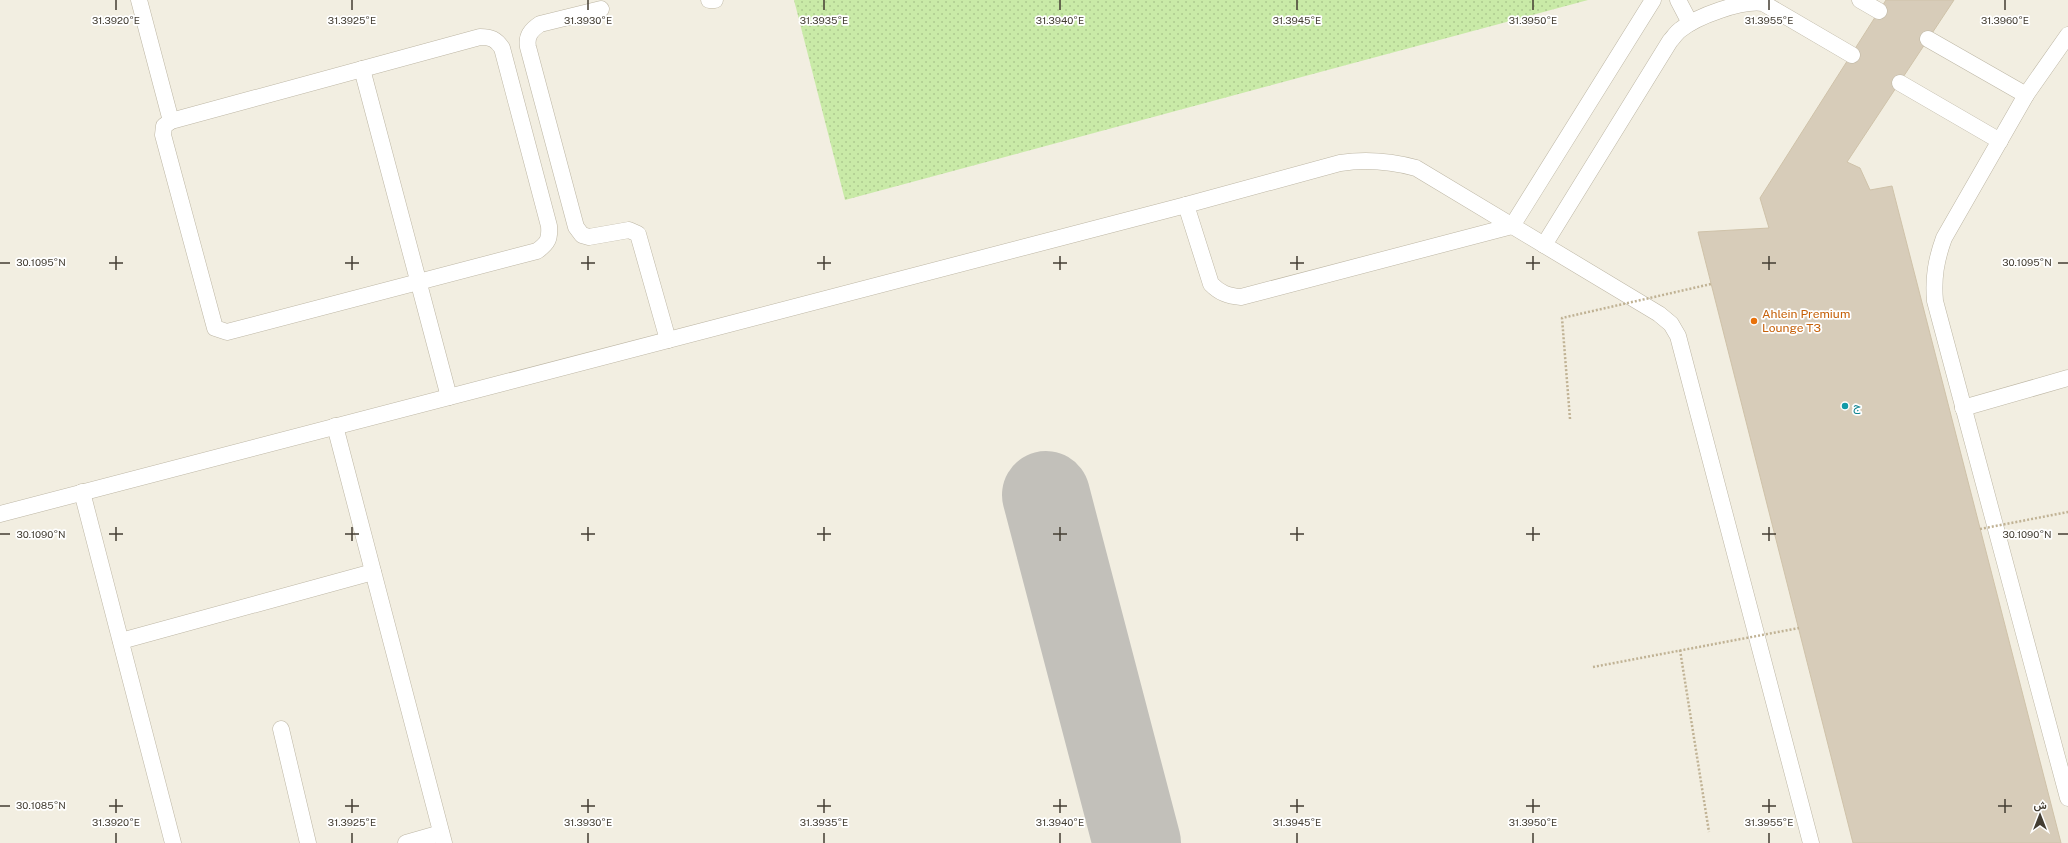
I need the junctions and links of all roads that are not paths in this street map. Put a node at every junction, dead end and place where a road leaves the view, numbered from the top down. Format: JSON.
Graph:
{"nodes":[{"id":1,"x":139,"y":0,"type":"edge"},
{"id":2,"x":709,"y":0,"type":"edge"},
{"id":3,"x":715,"y":0,"type":"edge"},
{"id":4,"x":1653,"y":0,"type":"edge"},
{"id":5,"x":1678,"y":0,"type":"edge"},
{"id":6,"x":1860,"y":0,"type":"edge"},
{"id":7,"x":601,"y":9,"type":"dead end"},
{"id":8,"x":1879,"y":11,"type":"dead end"},
{"id":9,"x":1690,"y":23,"type":"junction"},
{"id":10,"x":2068,"y":35,"type":"edge"},
{"id":11,"x":1928,"y":39,"type":"dead end"},
{"id":12,"x":1852,"y":55,"type":"dead end"},
{"id":13,"x":362,"y":69,"type":"junction"},
{"id":14,"x":1900,"y":83,"type":"dead end"},
{"id":15,"x":2026,"y":95,"type":"junction"},
{"id":16,"x":171,"y":121,"type":"junction"},
{"id":17,"x":2000,"y":141,"type":"junction"},
{"id":18,"x":1186,"y":205,"type":"junction"},
{"id":19,"x":1512,"y":226,"type":"junction"},
{"id":20,"x":1544,"y":245,"type":"junction"},
{"id":21,"x":418,"y":282,"type":"junction"},
{"id":22,"x":668,"y":340,"type":"junction"},
{"id":23,"x":2068,"y":378,"type":"edge"},
{"id":24,"x":449,"y":397,"type":"junction"},
{"id":25,"x":1963,"y":408,"type":"junction"},
{"id":26,"x":335,"y":426,"type":"junction"},
{"id":27,"x":82,"y":492,"type":"junction"},
{"id":28,"x":0,"y":514,"type":"edge"},
{"id":29,"x":373,"y":572,"type":"junction"},
{"id":30,"x":120,"y":641,"type":"junction"},
{"id":31,"x":281,"y":729,"type":"dead end"},
{"id":32,"x":2068,"y":798,"type":"edge"},
{"id":33,"x":442,"y":838,"type":"edge"},
{"id":34,"x":173,"y":843,"type":"edge"},
{"id":35,"x":308,"y":843,"type":"edge"},
{"id":36,"x":406,"y":843,"type":"edge"},
{"id":37,"x":1810,"y":843,"type":"edge"}],
"edges":[{"from":1,"to":16,"type":"lane"},
{"from":2,"to":3,"type":"lane"},
{"from":4,"to":19,"type":"lane"},
{"from":5,"to":9,"type":"lane"},
{"from":6,"to":8,"type":"lane"},
{"from":7,"to":22,"type":"lane"},
{"from":9,"to":12,"type":"lane"},
{"from":9,"to":20,"type":"lane"},
{"from":10,"to":15,"type":"lane"},
{"from":11,"to":15,"type":"lane"},
{"from":13,"to":16,"type":"lane"},
{"from":13,"to":21,"type":"lane"},
{"from":13,"to":21,"type":"lane"},
{"from":14,"to":17,"type":"lane"},
{"from":15,"to":17,"type":"lane"},
{"from":16,"to":21,"type":"lane"},
{"from":17,"to":25,"type":"lane"},
{"from":18,"to":19,"type":"lane"},
{"from":18,"to":19,"type":"lane"},
{"from":18,"to":22,"type":"lane"},
{"from":19,"to":20,"type":"lane"},
{"from":20,"to":37,"type":"lane"},
{"from":21,"to":24,"type":"lane"},
{"from":22,"to":24,"type":"lane"},
{"from":23,"to":25,"type":"lane"},
{"from":24,"to":26,"type":"lane"},
{"from":25,"to":32,"type":"lane"},
{"from":26,"to":27,"type":"lane"},
{"from":26,"to":29,"type":"lane"},
{"from":27,"to":28,"type":"lane"},
{"from":27,"to":30,"type":"lane"},
{"from":29,"to":30,"type":"lane"},
{"from":29,"to":33,"type":"lane"},
{"from":30,"to":34,"type":"lane"},
{"from":31,"to":35,"type":"lane"},
{"from":33,"to":36,"type":"lane"}]}
